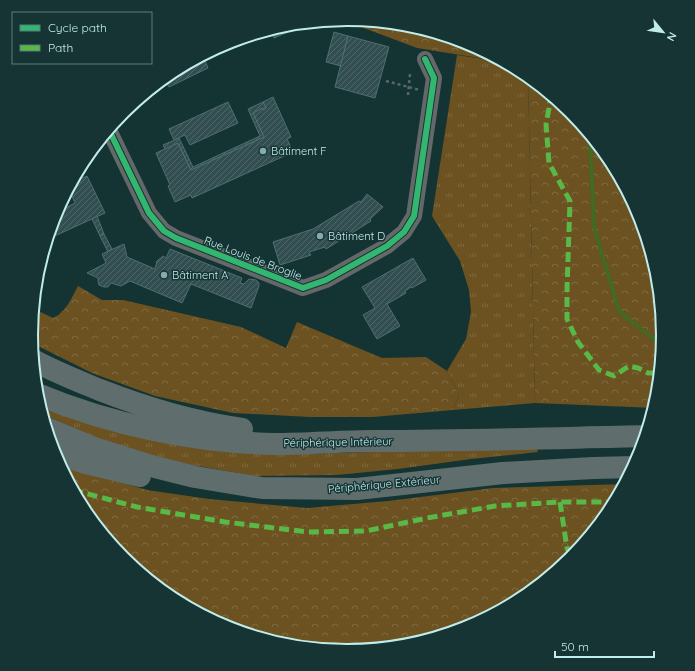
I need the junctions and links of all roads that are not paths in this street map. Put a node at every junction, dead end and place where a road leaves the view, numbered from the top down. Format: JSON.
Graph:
{"nodes":[{"id":1,"x":425,"y":59,"type":"dead end"},
{"id":2,"x":112,"y":135,"type":"edge"},
{"id":3,"x":40,"y":363,"type":"edge"},
{"id":4,"x":44,"y":396,"type":"edge"},
{"id":5,"x":53,"y":431,"type":"edge"},
{"id":6,"x":641,"y":436,"type":"edge"},
{"id":7,"x":356,"y":441,"type":"junction"},
{"id":8,"x":63,"y":456,"type":"edge"},
{"id":9,"x":627,"y":467,"type":"edge"},
{"id":10,"x":195,"y":476,"type":"junction"}],
"edges":[{"from":1,"to":2,"type":"street","name":"Rue Louis de Broglie"},
{"from":3,"to":7,"type":"highway"},
{"from":4,"to":7,"type":"highway","name":"Périphérique Intérieur"},
{"from":5,"to":10,"type":"highway","name":"Périphérique Extérieur"},
{"from":6,"to":7,"type":"highway","name":"Périphérique Intérieur"},
{"from":8,"to":10,"type":"highway"},
{"from":9,"to":10,"type":"highway","name":"Périphérique Extérieur"}]}
